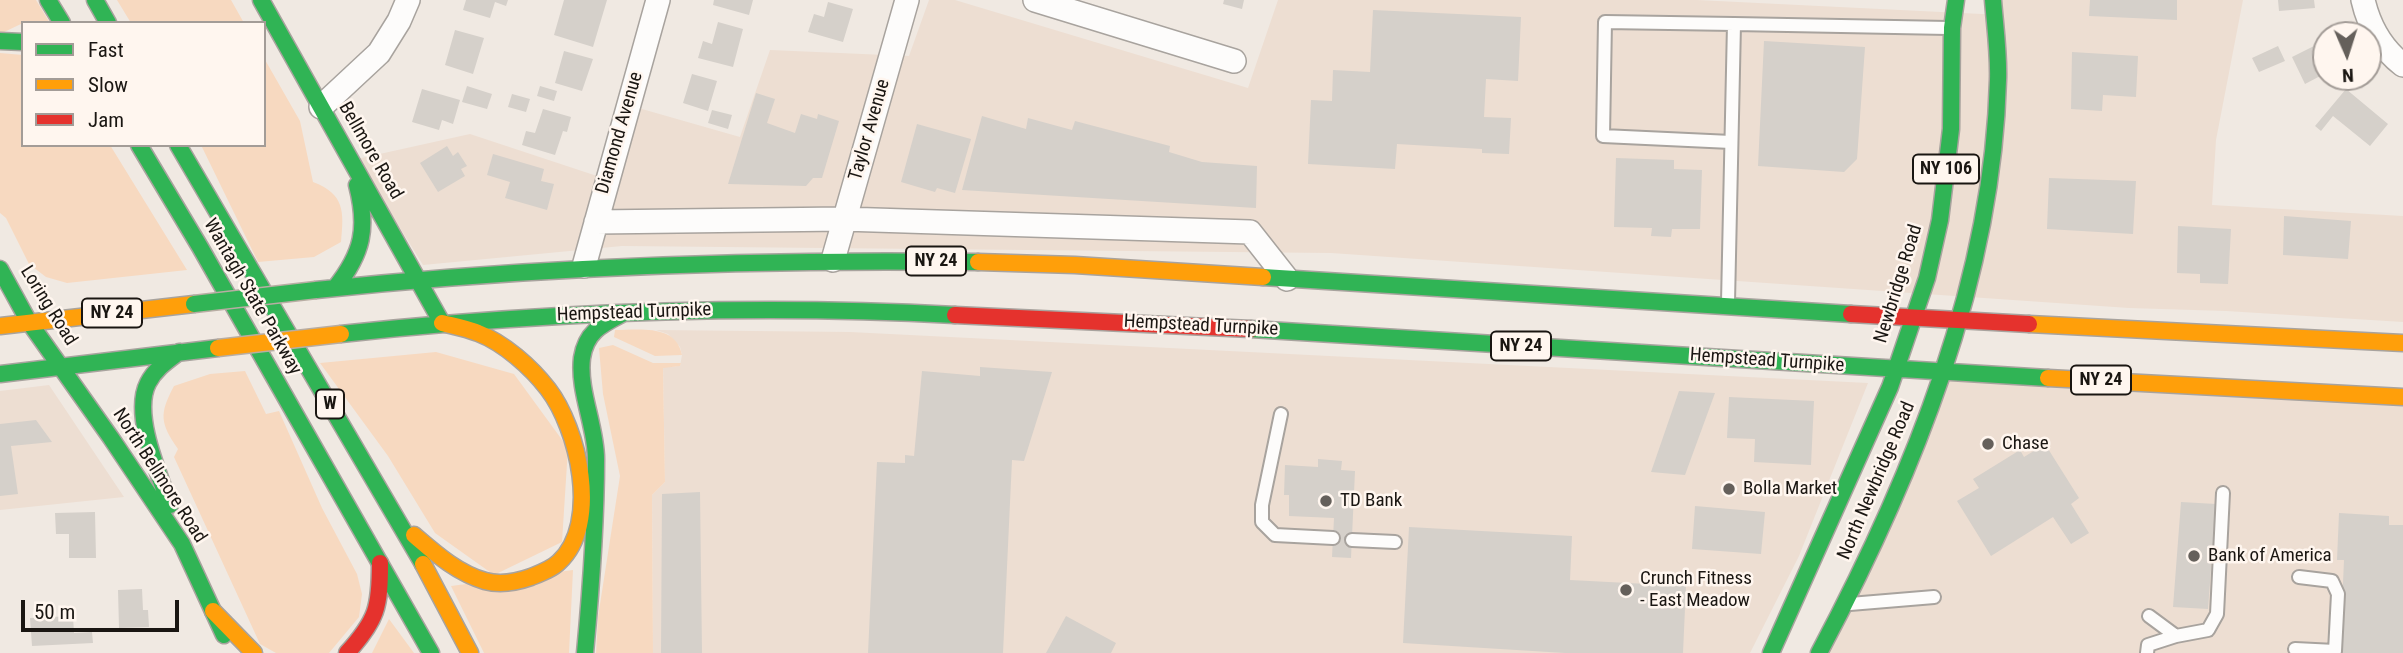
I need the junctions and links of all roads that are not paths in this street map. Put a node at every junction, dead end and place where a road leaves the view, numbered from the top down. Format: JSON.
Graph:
{"nodes":[{"id":1,"x":48,"y":0,"type":"edge"},
{"id":2,"x":95,"y":0,"type":"edge"},
{"id":3,"x":261,"y":0,"type":"edge"},
{"id":4,"x":408,"y":0,"type":"edge"},
{"id":5,"x":658,"y":0,"type":"edge"},
{"id":6,"x":907,"y":0,"type":"edge"},
{"id":7,"x":1035,"y":0,"type":"edge"},
{"id":8,"x":1956,"y":0,"type":"edge"},
{"id":9,"x":1993,"y":0,"type":"edge"},
{"id":10,"x":2362,"y":0,"type":"edge"},
{"id":11,"x":61,"y":21,"type":"edge"},
{"id":12,"x":107,"y":21,"type":"edge"},
{"id":13,"x":1734,"y":23,"type":"junction"},
{"id":14,"x":1952,"y":28,"type":"junction"},
{"id":15,"x":0,"y":41,"type":"edge"},
{"id":16,"x":21,"y":42,"type":"edge"},
{"id":17,"x":1234,"y":61,"type":"dead end"},
{"id":18,"x":2403,"y":65,"type":"edge"},
{"id":19,"x":321,"y":107,"type":"junction"},
{"id":20,"x":1731,"y":142,"type":"junction"},
{"id":21,"x":140,"y":147,"type":"edge"},
{"id":22,"x":179,"y":147,"type":"edge"},
{"id":23,"x":348,"y":152,"type":"junction"},
{"id":24,"x":844,"y":219,"type":"junction"},
{"id":25,"x":596,"y":222,"type":"junction"},
{"id":26,"x":833,"y":260,"type":"junction"},
{"id":27,"x":1075,"y":265,"type":"junction"},
{"id":28,"x":584,"y":266,"type":"junction"},
{"id":29,"x":0,"y":269,"type":"edge"},
{"id":30,"x":418,"y":278,"type":"junction"},
{"id":31,"x":890,"y":278,"type":"dead end"},
{"id":32,"x":1287,"y":279,"type":"junction"},
{"id":33,"x":335,"y":288,"type":"junction"},
{"id":34,"x":1728,"y":306,"type":"junction"},
{"id":35,"x":624,"y":313,"type":"junction"},
{"id":36,"x":1913,"y":318,"type":"junction"},
{"id":37,"x":1958,"y":320,"type":"junction"},
{"id":38,"x":29,"y":322,"type":"junction"},
{"id":39,"x":442,"y":323,"type":"junction"},
{"id":40,"x":0,"y":326,"type":"edge"},
{"id":41,"x":2403,"y":343,"type":"edge"},
{"id":42,"x":179,"y":352,"type":"junction"},
{"id":43,"x":60,"y":366,"type":"junction"},
{"id":44,"x":1895,"y":369,"type":"junction"},
{"id":45,"x":1944,"y":372,"type":"junction"},
{"id":46,"x":0,"y":373,"type":"edge"},
{"id":47,"x":2403,"y":397,"type":"edge"},
{"id":48,"x":1281,"y":414,"type":"dead end"},
{"id":49,"x":2223,"y":493,"type":"dead end"},
{"id":50,"x":400,"y":522,"type":"junction"},
{"id":51,"x":1333,"y":538,"type":"dead end"},
{"id":52,"x":1352,"y":540,"type":"dead end"},
{"id":53,"x":1395,"y":542,"type":"dead end"},
{"id":54,"x":182,"y":544,"type":"junction"},
{"id":55,"x":380,"y":563,"type":"junction"},
{"id":56,"x":2299,"y":577,"type":"dead end"},
{"id":57,"x":1934,"y":597,"type":"dead end"},
{"id":58,"x":1845,"y":605,"type":"junction"},
{"id":59,"x":213,"y":611,"type":"junction"},
{"id":60,"x":2149,"y":616,"type":"dead end"},
{"id":61,"x":2176,"y":636,"type":"junction"},
{"id":62,"x":2147,"y":649,"type":"edge"},
{"id":63,"x":2295,"y":649,"type":"dead end"},
{"id":64,"x":232,"y":653,"type":"edge"},
{"id":65,"x":254,"y":653,"type":"edge"},
{"id":66,"x":347,"y":653,"type":"edge"},
{"id":67,"x":431,"y":653,"type":"edge"},
{"id":68,"x":470,"y":653,"type":"edge"},
{"id":69,"x":585,"y":653,"type":"edge"},
{"id":70,"x":1771,"y":653,"type":"edge"},
{"id":71,"x":1819,"y":653,"type":"edge"}],
"edges":[{"from":1,"to":11,"type":"main road"},
{"from":2,"to":12,"type":"main road"},
{"from":3,"to":19,"type":"main road","name":"Bellmore Road"},
{"from":4,"to":19,"type":"street"},
{"from":5,"to":25,"type":"street","name":"Diamond Avenue"},
{"from":6,"to":24,"type":"street","name":"Taylor Avenue"},
{"from":7,"to":17,"type":"street"},
{"from":8,"to":14,"type":"main road","name":"Newbridge Road","number":"NY 106"},
{"from":9,"to":37,"type":"main road","number":"NY 106"},
{"from":10,"to":18,"type":"street"},
{"from":13,"to":14,"type":"lane"},
{"from":13,"to":20,"type":"lane"},
{"from":13,"to":20,"type":"lane"},
{"from":14,"to":36,"type":"main road","name":"Newbridge Road","number":"NY 106"},
{"from":15,"to":16,"type":"main road"},
{"from":19,"to":23,"type":"main road","name":"Bellmore Road"},
{"from":20,"to":34,"type":"lane"},
{"from":21,"to":55,"type":"main road","name":"Wantagh State Parkway","number":"W"},
{"from":22,"to":50,"type":"main road","name":"Wantagh State Parkway","number":"W"},
{"from":23,"to":30,"type":"main road","name":"Bellmore Road"},
{"from":23,"to":33,"type":"main road"},
{"from":24,"to":25,"type":"street"},
{"from":24,"to":26,"type":"street","name":"Taylor Avenue"},
{"from":24,"to":32,"type":"street"},
{"from":25,"to":28,"type":"street","name":"Diamond Avenue"},
{"from":26,"to":27,"type":"main road","number":"NY 24"},
{"from":26,"to":28,"type":"main road","number":"NY 24"},
{"from":27,"to":31,"type":"main road"},
{"from":27,"to":32,"type":"main road","number":"NY 24"},
{"from":28,"to":30,"type":"main road","number":"NY 24"},
{"from":29,"to":38,"type":"main road","name":"Loring Road"},
{"from":30,"to":33,"type":"main road","number":"NY 24"},
{"from":30,"to":39,"type":"main road","name":"Bellmore Road"},
{"from":32,"to":34,"type":"main road","number":"NY 24"},
{"from":33,"to":38,"type":"main road","number":"NY 24","bridge":true},
{"from":34,"to":36,"type":"main road","number":"NY 24"},
{"from":35,"to":39,"type":"main road","name":"Hempstead Turnpike","number":"NY 24"},
{"from":35,"to":44,"type":"main road","name":"Hempstead Turnpike","number":"NY 24"},
{"from":35,"to":69,"type":"main road"},
{"from":36,"to":37,"type":"main road","number":"NY 24"},
{"from":36,"to":44,"type":"main road","name":"Newbridge Road","number":"NY 106"},
{"from":37,"to":41,"type":"main road","number":"NY 24"},
{"from":37,"to":45,"type":"main road","name":"North Newbridge Road","number":"NY 106"},
{"from":38,"to":40,"type":"main road","number":"NY 24"},
{"from":38,"to":43,"type":"main road","name":"Loring Road"},
{"from":39,"to":42,"type":"main road","name":"Hempstead Turnpike","number":"NY 24","bridge":true},
{"from":39,"to":50,"type":"main road"},
{"from":42,"to":43,"type":"main road","name":"Hempstead Turnpike","number":"NY 24"},
{"from":42,"to":54,"type":"main road"},
{"from":43,"to":46,"type":"main road","name":"Hempstead Turnpike","number":"NY 24"},
{"from":43,"to":54,"type":"main road","name":"North Bellmore Road"},
{"from":44,"to":45,"type":"main road","name":"Hempstead Turnpike","number":"NY 24"},
{"from":44,"to":70,"type":"main road","name":"North Newbridge Road","number":"NY 106"},
{"from":45,"to":47,"type":"main road","name":"Hempstead Turnpike","number":"NY 24"},
{"from":45,"to":58,"type":"main road","name":"North Newbridge Road","number":"NY 106"},
{"from":48,"to":51,"type":"lane"},
{"from":49,"to":61,"type":"lane"},
{"from":50,"to":68,"type":"main road","name":"Wantagh State Parkway","number":"W"},
{"from":52,"to":53,"type":"lane"},
{"from":54,"to":59,"type":"main road","name":"North Bellmore Road"},
{"from":55,"to":66,"type":"main road"},
{"from":55,"to":67,"type":"main road","name":"Wantagh State Parkway","number":"W"},
{"from":56,"to":63,"type":"lane"},
{"from":57,"to":58,"type":"lane"},
{"from":58,"to":71,"type":"main road","name":"North Newbridge Road","number":"NY 106"},
{"from":59,"to":64,"type":"main road","name":"North Bellmore Road"},
{"from":59,"to":65,"type":"main road"},
{"from":60,"to":61,"type":"lane"},
{"from":61,"to":62,"type":"lane"}]}
